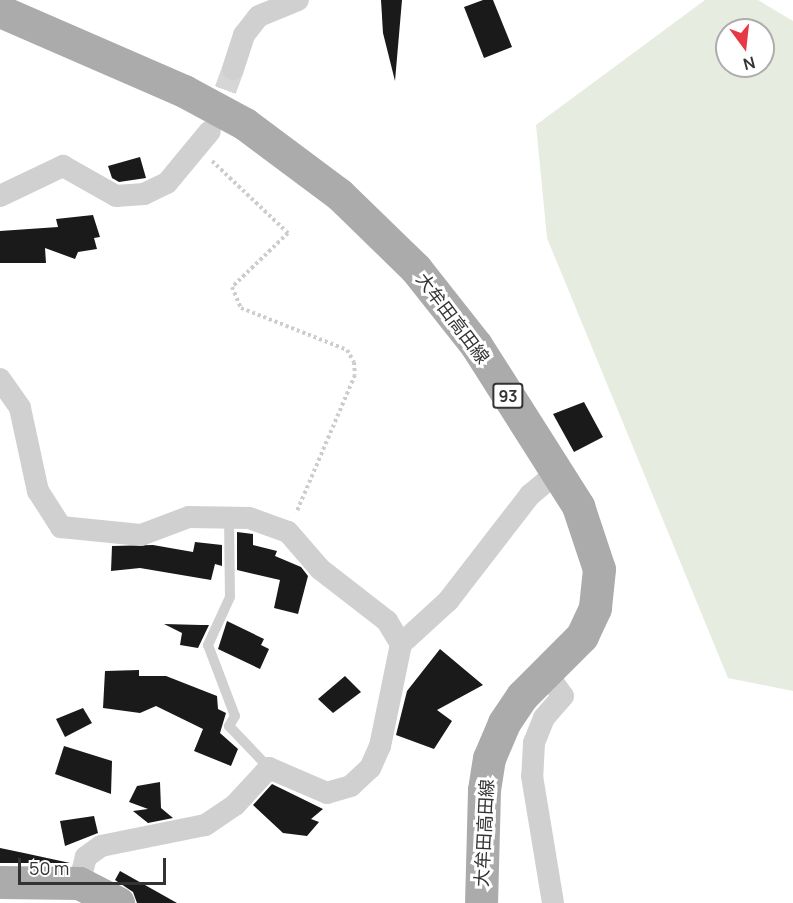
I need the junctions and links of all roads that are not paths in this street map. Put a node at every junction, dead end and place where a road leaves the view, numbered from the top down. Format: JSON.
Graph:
{"nodes":[{"id":1,"x":298,"y":0,"type":"edge"},
{"id":2,"x":0,"y":11,"type":"edge"},
{"id":3,"x":233,"y":69,"type":"tunnel mouth"},
{"id":4,"x":205,"y":139,"type":"tunnel mouth"},
{"id":5,"x":0,"y":196,"type":"edge"},
{"id":6,"x":0,"y":379,"type":"edge"},
{"id":7,"x":557,"y":472,"type":"junction"},
{"id":8,"x":229,"y":517,"type":"junction"},
{"id":9,"x":401,"y":644,"type":"junction"},
{"id":10,"x":546,"y":672,"type":"junction"},
{"id":11,"x":269,"y":768,"type":"junction"},
{"id":12,"x":0,"y":882,"type":"edge"},
{"id":13,"x":79,"y":883,"type":"junction"},
{"id":14,"x":118,"y":903,"type":"edge"},
{"id":15,"x":481,"y":903,"type":"edge"},
{"id":16,"x":552,"y":903,"type":"edge"}],
"edges":[{"from":1,"to":3,"type":"street"},
{"from":2,"to":7,"type":"main road","name":"大牟田高田線","number":"93"},
{"from":4,"to":5,"type":"street"},
{"from":6,"to":8,"type":"street"},
{"from":7,"to":9,"type":"street"},
{"from":7,"to":10,"type":"main road","name":"大牟田高田線","number":"93"},
{"from":8,"to":9,"type":"street"},
{"from":8,"to":11,"type":"lane"},
{"from":9,"to":11,"type":"street"},
{"from":10,"to":15,"type":"main road","name":"大牟田高田線","number":"93"},
{"from":10,"to":16,"type":"street"},
{"from":11,"to":13,"type":"street"},
{"from":12,"to":13,"type":"main road"},
{"from":13,"to":14,"type":"main road"}]}
